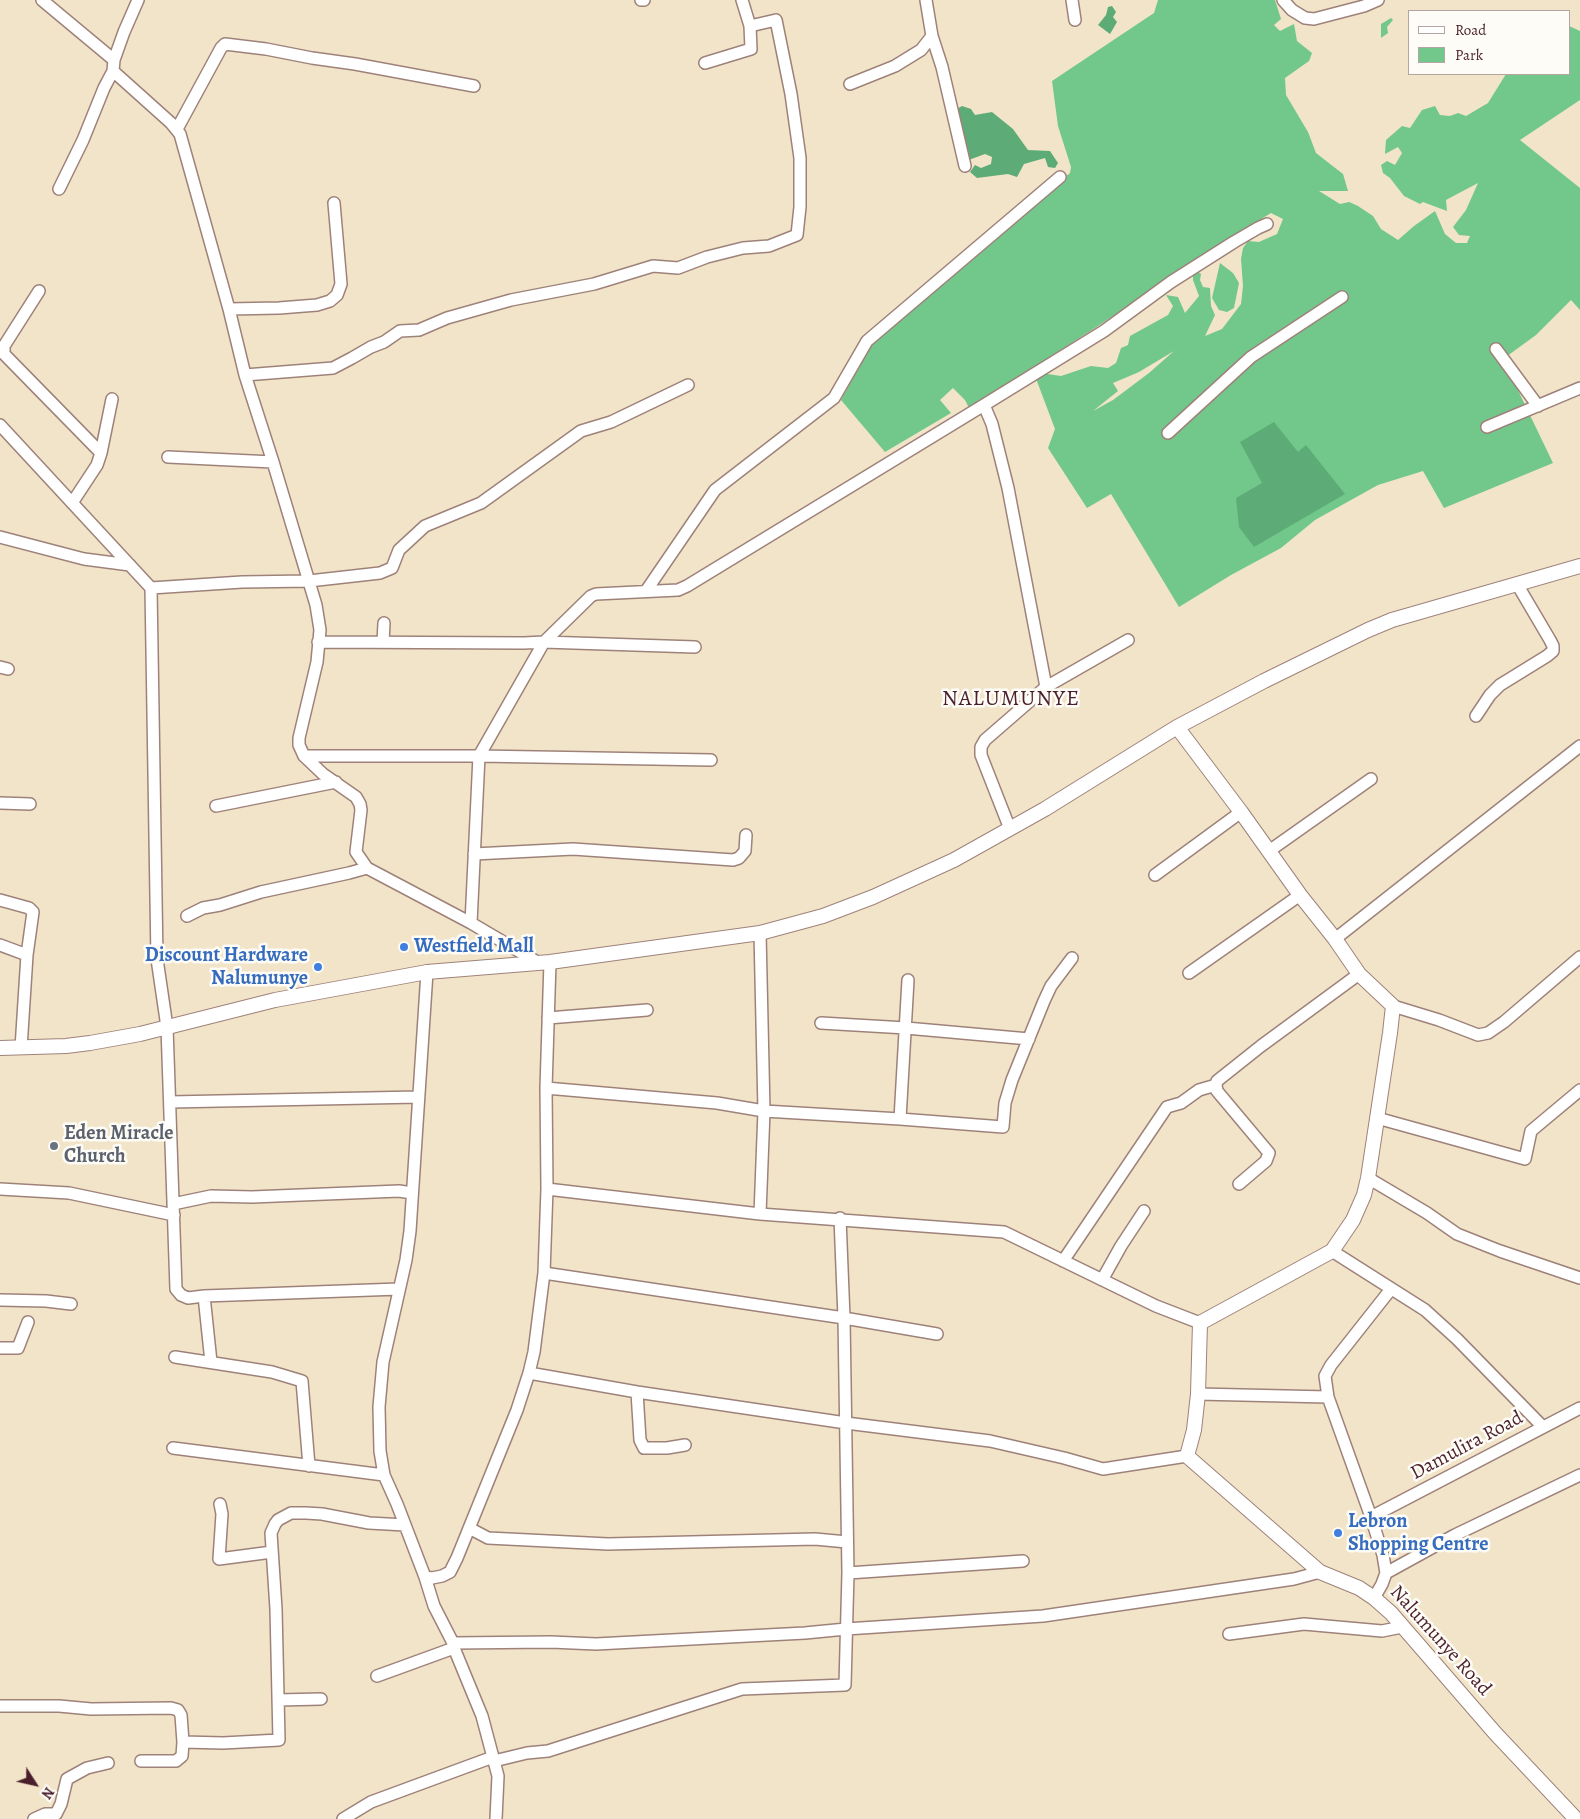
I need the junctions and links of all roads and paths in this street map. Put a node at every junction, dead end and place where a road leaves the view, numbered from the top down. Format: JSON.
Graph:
{"nodes":[{"id":1,"x":42,"y":0,"type":"edge"},
{"id":2,"x":138,"y":0,"type":"edge"},
{"id":3,"x":742,"y":0,"type":"edge"},
{"id":4,"x":926,"y":0,"type":"edge"},
{"id":5,"x":1072,"y":0,"type":"edge"},
{"id":6,"x":1283,"y":0,"type":"edge"},
{"id":7,"x":1378,"y":0,"type":"edge"},
{"id":8,"x":1074,"y":20,"type":"dead end"},
{"id":9,"x":750,"y":26,"type":"junction"},
{"id":10,"x":932,"y":36,"type":"junction"},
{"id":11,"x":705,"y":63,"type":"dead end"},
{"id":12,"x":113,"y":65,"type":"junction"},
{"id":13,"x":850,"y":84,"type":"dead end"},
{"id":14,"x":474,"y":86,"type":"dead end"},
{"id":15,"x":177,"y":129,"type":"junction"},
{"id":16,"x":965,"y":166,"type":"dead end"},
{"id":17,"x":1060,"y":177,"type":"dead end"},
{"id":18,"x":58,"y":189,"type":"dead end"},
{"id":19,"x":334,"y":203,"type":"dead end"},
{"id":20,"x":1268,"y":224,"type":"dead end"},
{"id":21,"x":40,"y":292,"type":"dead end"},
{"id":22,"x":1342,"y":297,"type":"dead end"},
{"id":23,"x":229,"y":309,"type":"junction"},
{"id":24,"x":1496,"y":349,"type":"dead end"},
{"id":25,"x":245,"y":375,"type":"junction"},
{"id":26,"x":688,"y":385,"type":"dead end"},
{"id":27,"x":1580,"y":388,"type":"edge"},
{"id":28,"x":112,"y":399,"type":"dead end"},
{"id":29,"x":984,"y":405,"type":"junction"},
{"id":30,"x":1538,"y":406,"type":"junction"},
{"id":31,"x":0,"y":425,"type":"edge"},
{"id":32,"x":1488,"y":427,"type":"dead end"},
{"id":33,"x":1168,"y":433,"type":"dead end"},
{"id":34,"x":101,"y":453,"type":"junction"},
{"id":35,"x":168,"y":457,"type":"dead end"},
{"id":36,"x":273,"y":462,"type":"junction"},
{"id":37,"x":72,"y":503,"type":"junction"},
{"id":38,"x":0,"y":536,"type":"edge"},
{"id":39,"x":130,"y":565,"type":"junction"},
{"id":40,"x":1580,"y":566,"type":"edge"},
{"id":41,"x":309,"y":581,"type":"junction"},
{"id":42,"x":1518,"y":584,"type":"junction"},
{"id":43,"x":151,"y":588,"type":"junction"},
{"id":44,"x":646,"y":591,"type":"junction"},
{"id":45,"x":384,"y":623,"type":"dead end"},
{"id":46,"x":1128,"y":640,"type":"dead end"},
{"id":47,"x":318,"y":642,"type":"junction"},
{"id":48,"x":383,"y":642,"type":"junction"},
{"id":49,"x":544,"y":642,"type":"junction"},
{"id":50,"x":695,"y":647,"type":"dead end"},
{"id":51,"x":1046,"y":687,"type":"junction"},
{"id":52,"x":1476,"y":716,"type":"dead end"},
{"id":53,"x":1177,"y":727,"type":"junction"},
{"id":54,"x":1580,"y":746,"type":"edge"},
{"id":55,"x":304,"y":756,"type":"junction"},
{"id":56,"x":479,"y":756,"type":"junction"},
{"id":57,"x":711,"y":760,"type":"dead end"},
{"id":58,"x":1371,"y":779,"type":"dead end"},
{"id":59,"x":336,"y":782,"type":"junction"},
{"id":60,"x":0,"y":803,"type":"edge"},
{"id":61,"x":30,"y":804,"type":"dead end"},
{"id":62,"x":216,"y":806,"type":"dead end"},
{"id":63,"x":1241,"y":812,"type":"junction"},
{"id":64,"x":1010,"y":829,"type":"junction"},
{"id":65,"x":746,"y":835,"type":"dead end"},
{"id":66,"x":1269,"y":852,"type":"junction"},
{"id":67,"x":474,"y":854,"type":"junction"},
{"id":68,"x":366,"y":868,"type":"junction"},
{"id":69,"x":1154,"y":875,"type":"dead end"},
{"id":70,"x":1300,"y":896,"type":"junction"},
{"id":71,"x":0,"y":900,"type":"edge"},
{"id":72,"x":187,"y":916,"type":"dead end"},
{"id":73,"x":471,"y":923,"type":"junction"},
{"id":74,"x":760,"y":933,"type":"junction"},
{"id":75,"x":1335,"y":939,"type":"junction"},
{"id":76,"x":0,"y":944,"type":"edge"},
{"id":77,"x":27,"y":955,"type":"junction"},
{"id":78,"x":1580,"y":957,"type":"edge"},
{"id":79,"x":1072,"y":958,"type":"dead end"},
{"id":80,"x":544,"y":962,"type":"junction"},
{"id":81,"x":427,"y":972,"type":"junction"},
{"id":82,"x":1189,"y":972,"type":"dead end"},
{"id":83,"x":1359,"y":974,"type":"junction"},
{"id":84,"x":908,"y":980,"type":"dead end"},
{"id":85,"x":1393,"y":1006,"type":"junction"},
{"id":86,"x":647,"y":1010,"type":"dead end"},
{"id":87,"x":548,"y":1018,"type":"junction"},
{"id":88,"x":821,"y":1023,"type":"dead end"},
{"id":89,"x":167,"y":1027,"type":"junction"},
{"id":90,"x":906,"y":1028,"type":"junction"},
{"id":91,"x":1029,"y":1038,"type":"junction"},
{"id":92,"x":0,"y":1048,"type":"edge"},
{"id":93,"x":21,"y":1048,"type":"junction"},
{"id":94,"x":1216,"y":1085,"type":"junction"},
{"id":95,"x":546,"y":1088,"type":"junction"},
{"id":96,"x":1580,"y":1090,"type":"edge"},
{"id":97,"x":418,"y":1097,"type":"junction"},
{"id":98,"x":170,"y":1102,"type":"junction"},
{"id":99,"x":764,"y":1111,"type":"junction"},
{"id":100,"x":900,"y":1118,"type":"junction"},
{"id":101,"x":1377,"y":1118,"type":"junction"},
{"id":102,"x":1368,"y":1178,"type":"junction"},
{"id":103,"x":1239,"y":1184,"type":"dead end"},
{"id":104,"x":0,"y":1189,"type":"edge"},
{"id":105,"x":547,"y":1189,"type":"junction"},
{"id":106,"x":412,"y":1193,"type":"junction"},
{"id":107,"x":174,"y":1210,"type":"junction"},
{"id":108,"x":1144,"y":1211,"type":"dead end"},
{"id":109,"x":760,"y":1214,"type":"junction"},
{"id":110,"x":840,"y":1218,"type":"junction"},
{"id":111,"x":1332,"y":1251,"type":"junction"},
{"id":112,"x":1063,"y":1261,"type":"junction"},
{"id":113,"x":544,"y":1273,"type":"junction"},
{"id":114,"x":1580,"y":1278,"type":"edge"},
{"id":115,"x":1102,"y":1280,"type":"junction"},
{"id":116,"x":399,"y":1289,"type":"junction"},
{"id":117,"x":1391,"y":1289,"type":"junction"},
{"id":118,"x":204,"y":1296,"type":"junction"},
{"id":119,"x":0,"y":1300,"type":"edge"},
{"id":120,"x":70,"y":1304,"type":"dead end"},
{"id":121,"x":844,"y":1318,"type":"junction"},
{"id":122,"x":28,"y":1322,"type":"dead end"},
{"id":123,"x":1200,"y":1323,"type":"junction"},
{"id":124,"x":937,"y":1334,"type":"dead end"},
{"id":125,"x":0,"y":1348,"type":"edge"},
{"id":126,"x":175,"y":1357,"type":"dead end"},
{"id":127,"x":212,"y":1362,"type":"junction"},
{"id":128,"x":530,"y":1373,"type":"junction"},
{"id":129,"x":637,"y":1392,"type":"junction"},
{"id":130,"x":1198,"y":1394,"type":"junction"},
{"id":131,"x":1328,"y":1397,"type":"junction"},
{"id":132,"x":1580,"y":1408,"type":"edge"},
{"id":133,"x":846,"y":1423,"type":"junction"},
{"id":134,"x":1543,"y":1427,"type":"junction"},
{"id":135,"x":685,"y":1445,"type":"dead end"},
{"id":136,"x":174,"y":1448,"type":"dead end"},
{"id":137,"x":1187,"y":1456,"type":"junction"},
{"id":138,"x":309,"y":1466,"type":"junction"},
{"id":139,"x":384,"y":1475,"type":"junction"},
{"id":140,"x":1580,"y":1475,"type":"edge"},
{"id":141,"x":220,"y":1504,"type":"dead end"},
{"id":142,"x":1371,"y":1517,"type":"junction"},
{"id":143,"x":405,"y":1525,"type":"junction"},
{"id":144,"x":468,"y":1528,"type":"junction"},
{"id":145,"x":847,"y":1542,"type":"junction"},
{"id":146,"x":272,"y":1552,"type":"junction"},
{"id":147,"x":1023,"y":1561,"type":"dead end"},
{"id":148,"x":1320,"y":1572,"type":"junction"},
{"id":149,"x":848,"y":1573,"type":"junction"},
{"id":150,"x":1386,"y":1573,"type":"junction"},
{"id":151,"x":425,"y":1577,"type":"junction"},
{"id":152,"x":1374,"y":1598,"type":"junction"},
{"id":153,"x":1402,"y":1626,"type":"junction"},
{"id":154,"x":846,"y":1629,"type":"junction"},
{"id":155,"x":1229,"y":1634,"type":"dead end"},
{"id":156,"x":377,"y":1676,"type":"dead end"},
{"id":157,"x":321,"y":1699,"type":"dead end"},
{"id":158,"x":278,"y":1700,"type":"junction"},
{"id":159,"x":0,"y":1706,"type":"edge"},
{"id":160,"x":182,"y":1742,"type":"junction"},
{"id":161,"x":493,"y":1759,"type":"junction"},
{"id":162,"x":141,"y":1761,"type":"dead end"},
{"id":163,"x":108,"y":1763,"type":"dead end"},
{"id":164,"x":34,"y":1819,"type":"edge"},
{"id":165,"x":343,"y":1819,"type":"edge"},
{"id":166,"x":496,"y":1819,"type":"edge"},
{"id":167,"x":1576,"y":1819,"type":"edge"}],
"edges":[{"from":1,"to":12,"type":"street"},
{"from":2,"to":12,"type":"street"},
{"from":3,"to":9,"type":"street"},
{"from":4,"to":10,"type":"street"},
{"from":5,"to":8,"type":"street"},
{"from":6,"to":7,"type":"street"},
{"from":9,"to":11,"type":"street"},
{"from":9,"to":25,"type":"street"},
{"from":10,"to":13,"type":"street"},
{"from":10,"to":16,"type":"street"},
{"from":12,"to":15,"type":"street"},
{"from":12,"to":18,"type":"street"},
{"from":14,"to":15,"type":"street"},
{"from":15,"to":23,"type":"street"},
{"from":17,"to":44,"type":"street"},
{"from":19,"to":23,"type":"street"},
{"from":20,"to":29,"type":"street"},
{"from":21,"to":34,"type":"street"},
{"from":22,"to":33,"type":"street"},
{"from":23,"to":25,"type":"street"},
{"from":24,"to":30,"type":"street"},
{"from":25,"to":36,"type":"street"},
{"from":26,"to":41,"type":"street"},
{"from":27,"to":30,"type":"street"},
{"from":28,"to":34,"type":"street"},
{"from":29,"to":44,"type":"street"},
{"from":29,"to":51,"type":"street"},
{"from":30,"to":32,"type":"street"},
{"from":31,"to":37,"type":"street"},
{"from":34,"to":37,"type":"street"},
{"from":35,"to":36,"type":"street"},
{"from":36,"to":41,"type":"street"},
{"from":37,"to":39,"type":"street"},
{"from":38,"to":39,"type":"street"},
{"from":39,"to":43,"type":"street"},
{"from":40,"to":42,"type":"street"},
{"from":41,"to":43,"type":"street"},
{"from":41,"to":47,"type":"street"},
{"from":42,"to":52,"type":"street"},
{"from":42,"to":53,"type":"street"},
{"from":43,"to":89,"type":"street"},
{"from":44,"to":49,"type":"street"},
{"from":45,"to":48,"type":"street"},
{"from":46,"to":51,"type":"street"},
{"from":47,"to":48,"type":"street"},
{"from":47,"to":55,"type":"street"},
{"from":48,"to":49,"type":"street"},
{"from":49,"to":50,"type":"street"},
{"from":49,"to":56,"type":"street"},
{"from":51,"to":64,"type":"street"},
{"from":53,"to":63,"type":"street"},
{"from":53,"to":64,"type":"street"},
{"from":54,"to":75,"type":"street"},
{"from":55,"to":56,"type":"street"},
{"from":55,"to":59,"type":"street"},
{"from":56,"to":57,"type":"street"},
{"from":56,"to":67,"type":"street"},
{"from":58,"to":66,"type":"street"},
{"from":59,"to":62,"type":"street"},
{"from":59,"to":68,"type":"street"},
{"from":60,"to":61,"type":"street"},
{"from":63,"to":66,"type":"street"},
{"from":63,"to":69,"type":"street"},
{"from":64,"to":74,"type":"street"},
{"from":65,"to":67,"type":"street"},
{"from":66,"to":70,"type":"street"},
{"from":67,"to":73,"type":"street"},
{"from":68,"to":72,"type":"street"},
{"from":68,"to":73,"type":"street"},
{"from":70,"to":75,"type":"street"},
{"from":70,"to":82,"type":"street"},
{"from":71,"to":77,"type":"street"},
{"from":73,"to":80,"type":"street"},
{"from":74,"to":80,"type":"street"},
{"from":74,"to":99,"type":"street"},
{"from":75,"to":83,"type":"street"},
{"from":76,"to":77,"type":"street"},
{"from":77,"to":93,"type":"street"},
{"from":78,"to":85,"type":"street"},
{"from":79,"to":91,"type":"street"},
{"from":80,"to":81,"type":"street"},
{"from":80,"to":87,"type":"street"},
{"from":81,"to":89,"type":"street"},
{"from":81,"to":97,"type":"street"},
{"from":83,"to":85,"type":"street"},
{"from":83,"to":94,"type":"street"},
{"from":84,"to":90,"type":"street"},
{"from":85,"to":101,"type":"street"},
{"from":86,"to":87,"type":"street"},
{"from":87,"to":95,"type":"street"},
{"from":88,"to":90,"type":"street"},
{"from":89,"to":93,"type":"street"},
{"from":89,"to":98,"type":"street"},
{"from":90,"to":91,"type":"street"},
{"from":90,"to":100,"type":"street"},
{"from":91,"to":100,"type":"street"},
{"from":92,"to":93,"type":"street"},
{"from":94,"to":103,"type":"street"},
{"from":94,"to":112,"type":"street"},
{"from":95,"to":99,"type":"street"},
{"from":95,"to":105,"type":"street"},
{"from":96,"to":101,"type":"street"},
{"from":97,"to":98,"type":"street"},
{"from":97,"to":106,"type":"street"},
{"from":98,"to":107,"type":"street"},
{"from":99,"to":100,"type":"street"},
{"from":99,"to":109,"type":"street"},
{"from":101,"to":102,"type":"street"},
{"from":102,"to":111,"type":"street"},
{"from":102,"to":114,"type":"street"},
{"from":104,"to":107,"type":"street"},
{"from":105,"to":109,"type":"street"},
{"from":105,"to":113,"type":"street"},
{"from":106,"to":107,"type":"street"},
{"from":106,"to":116,"type":"street"},
{"from":107,"to":118,"type":"street"},
{"from":108,"to":115,"type":"street"},
{"from":109,"to":110,"type":"street"},
{"from":110,"to":112,"type":"street"},
{"from":110,"to":121,"type":"street"},
{"from":111,"to":117,"type":"street"},
{"from":111,"to":123,"type":"street"},
{"from":112,"to":115,"type":"street"},
{"from":113,"to":121,"type":"street"},
{"from":113,"to":128,"type":"street"},
{"from":115,"to":123,"type":"street"},
{"from":116,"to":118,"type":"street"},
{"from":116,"to":139,"type":"street"},
{"from":117,"to":131,"type":"street"},
{"from":117,"to":134,"type":"street"},
{"from":118,"to":127,"type":"street"},
{"from":119,"to":120,"type":"street"},
{"from":121,"to":124,"type":"street"},
{"from":121,"to":133,"type":"street"},
{"from":122,"to":125,"type":"street"},
{"from":123,"to":130,"type":"street"},
{"from":126,"to":127,"type":"street"},
{"from":127,"to":138,"type":"street"},
{"from":128,"to":129,"type":"street"},
{"from":128,"to":144,"type":"street"},
{"from":129,"to":133,"type":"street"},
{"from":129,"to":135,"type":"street"},
{"from":130,"to":131,"type":"street"},
{"from":130,"to":137,"type":"street"},
{"from":131,"to":142,"type":"street"},
{"from":132,"to":134,"type":"street","name":"Damulira Road"},
{"from":133,"to":137,"type":"street"},
{"from":133,"to":145,"type":"street"},
{"from":134,"to":142,"type":"street","name":"Damulira Road"},
{"from":136,"to":138,"type":"street"},
{"from":137,"to":148,"type":"street","name":"Nalumunye Road"},
{"from":138,"to":139,"type":"street"},
{"from":139,"to":143,"type":"street"},
{"from":140,"to":150,"type":"street"},
{"from":141,"to":146,"type":"street"},
{"from":142,"to":150,"type":"street"},
{"from":143,"to":146,"type":"street"},
{"from":143,"to":151,"type":"street"},
{"from":144,"to":145,"type":"street"},
{"from":144,"to":151,"type":"street"},
{"from":145,"to":149,"type":"street"},
{"from":146,"to":158,"type":"street"},
{"from":147,"to":149,"type":"street"},
{"from":148,"to":152,"type":"street","name":"Nalumunye Road"},
{"from":148,"to":154,"type":"street"},
{"from":149,"to":154,"type":"street"},
{"from":150,"to":152,"type":"street"},
{"from":151,"to":154,"type":"street"},
{"from":152,"to":153,"type":"street","name":"Nalumunye Road"},
{"from":153,"to":155,"type":"street"},
{"from":153,"to":167,"type":"street","name":"Nalumunye Road"},
{"from":154,"to":161,"type":"street"},
{"from":156,"to":161,"type":"street"},
{"from":157,"to":158,"type":"street"},
{"from":158,"to":160,"type":"street"},
{"from":159,"to":160,"type":"street"},
{"from":160,"to":162,"type":"street"},
{"from":161,"to":165,"type":"street"},
{"from":161,"to":166,"type":"street"},
{"from":163,"to":164,"type":"street"}]}
